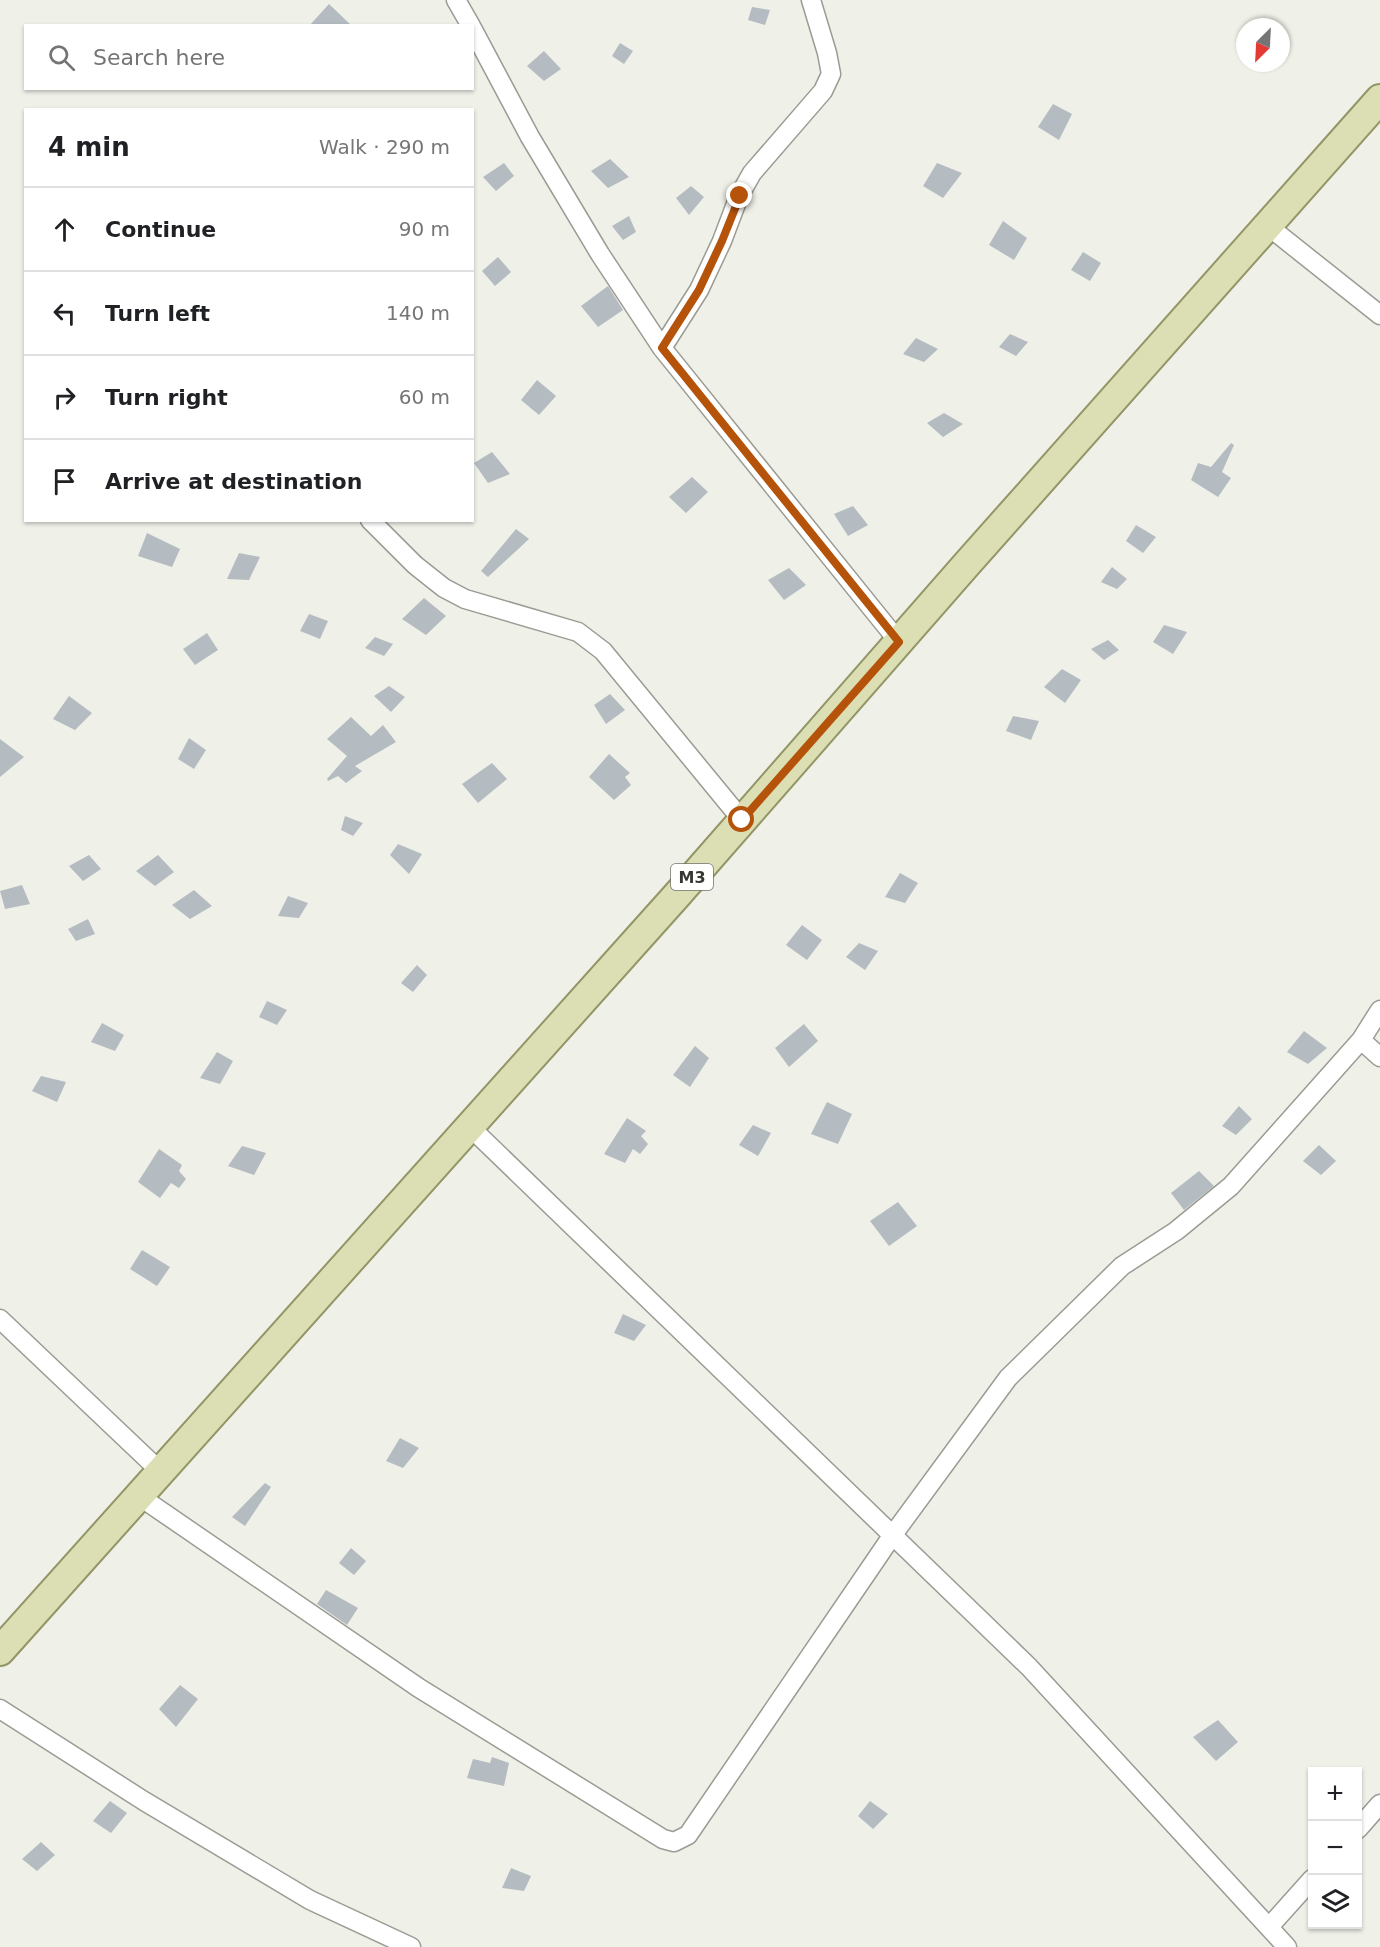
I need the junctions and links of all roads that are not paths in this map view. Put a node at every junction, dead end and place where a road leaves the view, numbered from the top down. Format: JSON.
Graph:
{"nodes":[{"id":1,"x":456,"y":0,"type":"edge"},
{"id":2,"x":811,"y":0,"type":"edge"},
{"id":3,"x":470,"y":24,"type":"edge"},
{"id":4,"x":474,"y":31,"type":"edge"},
{"id":5,"x":1380,"y":99,"type":"edge"},
{"id":6,"x":1268,"y":225,"type":"junction"},
{"id":7,"x":1380,"y":315,"type":"edge"},
{"id":8,"x":662,"y":348,"type":"junction"},
{"id":9,"x":372,"y":522,"type":"edge"},
{"id":10,"x":899,"y":642,"type":"junction"},
{"id":11,"x":742,"y":820,"type":"junction"},
{"id":12,"x":1380,"y":1010,"type":"edge"},
{"id":13,"x":1360,"y":1040,"type":"junction"},
{"id":14,"x":1380,"y":1058,"type":"edge"},
{"id":15,"x":469,"y":1126,"type":"junction"},
{"id":16,"x":0,"y":1319,"type":"edge"},
{"id":17,"x":160,"y":1471,"type":"junction"},
{"id":18,"x":139,"y":1496,"type":"junction"},
{"id":19,"x":892,"y":1536,"type":"junction"},
{"id":20,"x":0,"y":1651,"type":"edge"},
{"id":21,"x":0,"y":1709,"type":"edge"},
{"id":22,"x":1380,"y":1804,"type":"edge"},
{"id":23,"x":1362,"y":1824,"type":"edge"},
{"id":24,"x":1308,"y":1884,"type":"edge"},
{"id":25,"x":1269,"y":1928,"type":"junction"},
{"id":26,"x":411,"y":1947,"type":"edge"},
{"id":27,"x":1287,"y":1947,"type":"edge"}],
"edges":[{"from":1,"to":3,"type":"street"},
{"from":2,"to":8,"type":"street"},
{"from":4,"to":8,"type":"street"},
{"from":5,"to":6,"type":"main road","number":"M3"},
{"from":6,"to":7,"type":"street"},
{"from":6,"to":10,"type":"main road","number":"M3"},
{"from":8,"to":10,"type":"street"},
{"from":9,"to":11,"type":"street"},
{"from":10,"to":11,"type":"main road","number":"M3"},
{"from":11,"to":15,"type":"main road","number":"M3"},
{"from":12,"to":13,"type":"street"},
{"from":13,"to":14,"type":"street"},
{"from":13,"to":19,"type":"street"},
{"from":15,"to":17,"type":"main road","number":"M3"},
{"from":15,"to":19,"type":"street"},
{"from":16,"to":17,"type":"street"},
{"from":17,"to":18,"type":"main road","number":"M3"},
{"from":18,"to":19,"type":"street"},
{"from":18,"to":20,"type":"main road","number":"M3"},
{"from":19,"to":25,"type":"street"},
{"from":21,"to":26,"type":"street"},
{"from":22,"to":23,"type":"street"},
{"from":24,"to":25,"type":"street"},
{"from":25,"to":27,"type":"street"}]}
